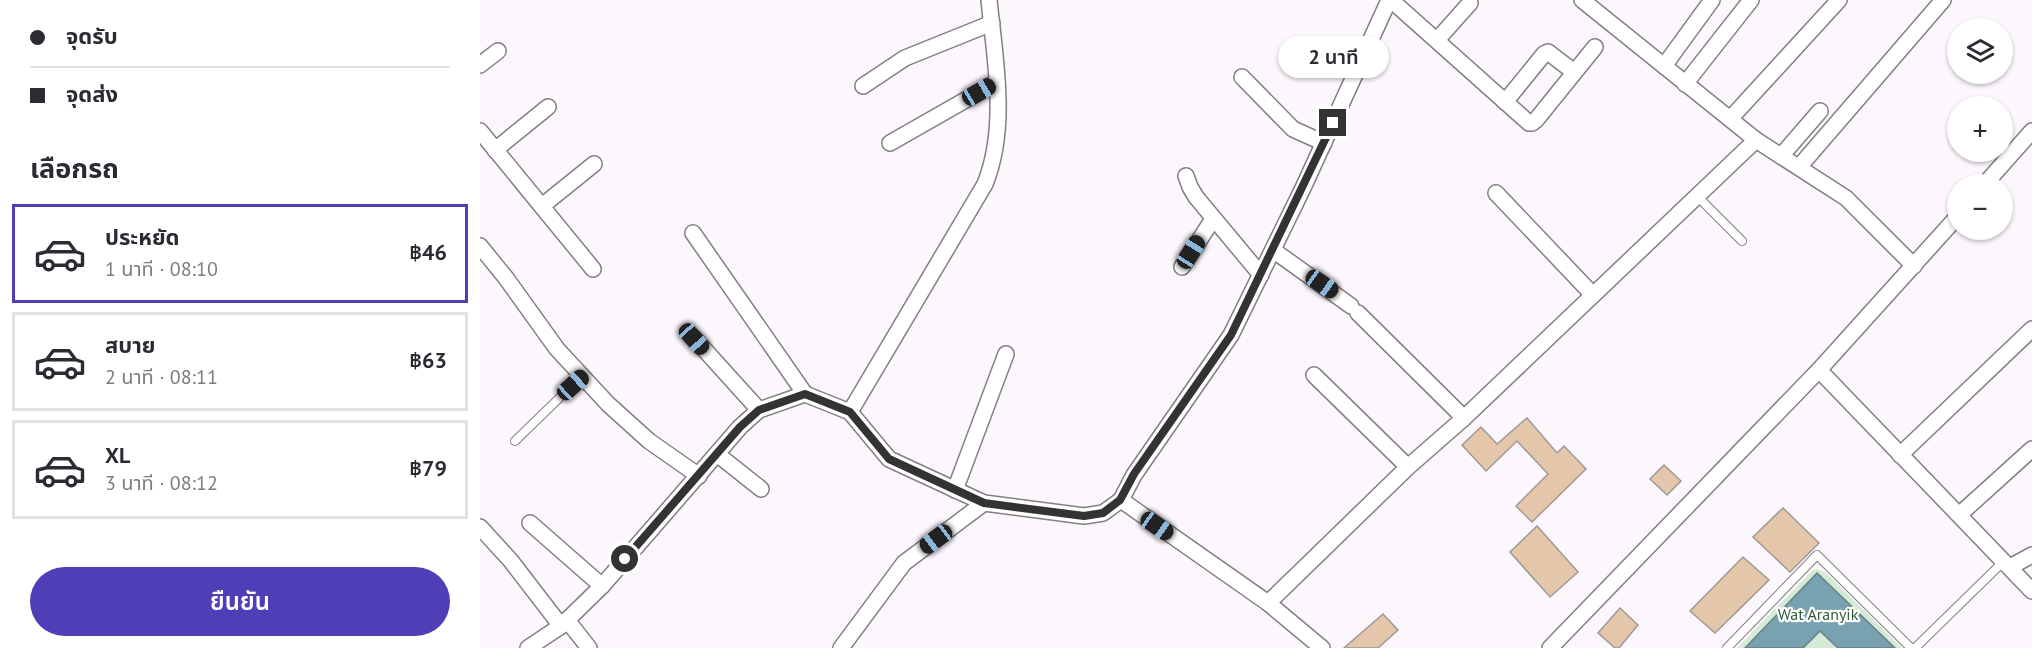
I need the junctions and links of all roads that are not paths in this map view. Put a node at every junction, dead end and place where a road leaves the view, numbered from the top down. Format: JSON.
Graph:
{"nodes":[{"id":1,"x":989,"y":0,"type":"edge"},
{"id":2,"x":1390,"y":0,"type":"edge"},
{"id":3,"x":1582,"y":0,"type":"edge"},
{"id":4,"x":1712,"y":0,"type":"edge"},
{"id":5,"x":1751,"y":0,"type":"edge"},
{"id":6,"x":1839,"y":0,"type":"edge"},
{"id":7,"x":1943,"y":0,"type":"edge"},
{"id":8,"x":1470,"y":3,"type":"dead end"},
{"id":9,"x":992,"y":23,"type":"junction"},
{"id":10,"x":1437,"y":40,"type":"junction"},
{"id":11,"x":1595,"y":47,"type":"dead end"},
{"id":12,"x":498,"y":51,"type":"dead end"},
{"id":13,"x":480,"y":65,"type":"edge"},
{"id":14,"x":1664,"y":66,"type":"junction"},
{"id":15,"x":1574,"y":72,"type":"junction"},
{"id":16,"x":1242,"y":76,"type":"dead end"},
{"id":17,"x":997,"y":82,"type":"junction"},
{"id":18,"x":1685,"y":84,"type":"junction"},
{"id":19,"x":863,"y":86,"type":"dead end"},
{"id":20,"x":1505,"y":102,"type":"junction"},
{"id":21,"x":548,"y":107,"type":"dead end"},
{"id":22,"x":1820,"y":111,"type":"dead end"},
{"id":23,"x":1730,"y":119,"type":"junction"},
{"id":24,"x":480,"y":131,"type":"edge"},
{"id":25,"x":2032,"y":131,"type":"edge"},
{"id":26,"x":1756,"y":140,"type":"junction"},
{"id":27,"x":890,"y":142,"type":"dead end"},
{"id":28,"x":1324,"y":143,"type":"junction"},
{"id":29,"x":495,"y":150,"type":"junction"},
{"id":30,"x":1781,"y":156,"type":"junction"},
{"id":31,"x":594,"y":164,"type":"dead end"},
{"id":32,"x":1798,"y":167,"type":"junction"},
{"id":33,"x":1994,"y":174,"type":"edge"},
{"id":34,"x":1186,"y":176,"type":"dead end"},
{"id":35,"x":1496,"y":194,"type":"dead end"},
{"id":36,"x":1696,"y":196,"type":"junction"},
{"id":37,"x":542,"y":206,"type":"junction"},
{"id":38,"x":1213,"y":219,"type":"junction"},
{"id":39,"x":1947,"y":228,"type":"edge"},
{"id":40,"x":693,"y":232,"type":"dead end"},
{"id":41,"x":1742,"y":241,"type":"dead end"},
{"id":42,"x":480,"y":246,"type":"edge"},
{"id":43,"x":1274,"y":250,"type":"junction"},
{"id":44,"x":1914,"y":266,"type":"junction"},
{"id":45,"x":1182,"y":267,"type":"dead end"},
{"id":46,"x":593,"y":269,"type":"dead end"},
{"id":47,"x":1261,"y":275,"type":"junction"},
{"id":48,"x":1593,"y":295,"type":"junction"},
{"id":49,"x":2032,"y":329,"type":"edge"},
{"id":50,"x":694,"y":339,"type":"dead end"},
{"id":51,"x":1006,"y":354,"type":"dead end"},
{"id":52,"x":1819,"y":370,"type":"junction"},
{"id":53,"x":1314,"y":375,"type":"dead end"},
{"id":54,"x":582,"y":376,"type":"junction"},
{"id":55,"x":805,"y":394,"type":"junction"},
{"id":56,"x":759,"y":410,"type":"junction"},
{"id":57,"x":850,"y":412,"type":"junction"},
{"id":58,"x":1464,"y":418,"type":"junction"},
{"id":59,"x":515,"y":441,"type":"dead end"},
{"id":60,"x":2032,"y":449,"type":"edge"},
{"id":61,"x":717,"y":454,"type":"junction"},
{"id":62,"x":1900,"y":455,"type":"junction"},
{"id":63,"x":1408,"y":467,"type":"junction"},
{"id":64,"x":699,"y":476,"type":"junction"},
{"id":65,"x":761,"y":489,"type":"dead end"},
{"id":66,"x":955,"y":490,"type":"junction"},
{"id":67,"x":1120,"y":500,"type":"junction"},
{"id":68,"x":984,"y":503,"type":"junction"},
{"id":69,"x":1959,"y":515,"type":"junction"},
{"id":70,"x":530,"y":523,"type":"dead end"},
{"id":71,"x":480,"y":527,"type":"edge"},
{"id":72,"x":2032,"y":555,"type":"edge"},
{"id":73,"x":2007,"y":564,"type":"junction"},
{"id":74,"x":602,"y":586,"type":"junction"},
{"id":75,"x":2032,"y":591,"type":"edge"},
{"id":76,"x":1268,"y":603,"type":"junction"},
{"id":77,"x":564,"y":623,"type":"junction"},
{"id":78,"x":528,"y":648,"type":"edge"},
{"id":79,"x":589,"y":648,"type":"edge"},
{"id":80,"x":841,"y":648,"type":"edge"},
{"id":81,"x":1322,"y":648,"type":"edge"},
{"id":82,"x":1550,"y":648,"type":"edge"},
{"id":83,"x":1727,"y":648,"type":"edge"},
{"id":84,"x":1913,"y":648,"type":"edge"}],
"edges":[{"from":1,"to":9,"type":"street"},
{"from":2,"to":10,"type":"street"},
{"from":2,"to":28,"type":"street"},
{"from":3,"to":14,"type":"street"},
{"from":4,"to":14,"type":"street"},
{"from":5,"to":18,"type":"street"},
{"from":6,"to":23,"type":"street"},
{"from":7,"to":32,"type":"street"},
{"from":8,"to":10,"type":"street"},
{"from":9,"to":17,"type":"street"},
{"from":9,"to":19,"type":"street"},
{"from":10,"to":20,"type":"street"},
{"from":11,"to":15,"type":"street"},
{"from":12,"to":13,"type":"street"},
{"from":14,"to":18,"type":"street"},
{"from":15,"to":20,"type":"street"},
{"from":15,"to":20,"type":"street"},
{"from":16,"to":28,"type":"street"},
{"from":17,"to":27,"type":"street"},
{"from":17,"to":57,"type":"street"},
{"from":18,"to":23,"type":"street"},
{"from":21,"to":29,"type":"street"},
{"from":22,"to":30,"type":"street"},
{"from":23,"to":26,"type":"street"},
{"from":24,"to":29,"type":"street"},
{"from":25,"to":33,"type":"street"},
{"from":26,"to":30,"type":"street"},
{"from":26,"to":36,"type":"street"},
{"from":28,"to":43,"type":"street"},
{"from":29,"to":37,"type":"street"},
{"from":30,"to":32,"type":"street"},
{"from":31,"to":37,"type":"street"},
{"from":32,"to":44,"type":"street"},
{"from":34,"to":38,"type":"street"},
{"from":35,"to":48,"type":"street"},
{"from":36,"to":41,"type":"lane"},
{"from":36,"to":48,"type":"street"},
{"from":37,"to":46,"type":"street"},
{"from":38,"to":45,"type":"street"},
{"from":38,"to":47,"type":"street"},
{"from":39,"to":44,"type":"street"},
{"from":40,"to":55,"type":"street"},
{"from":42,"to":54,"type":"street"},
{"from":43,"to":47,"type":"street"},
{"from":43,"to":58,"type":"street"},
{"from":44,"to":52,"type":"street"},
{"from":47,"to":67,"type":"street"},
{"from":48,"to":58,"type":"street"},
{"from":49,"to":62,"type":"street"},
{"from":50,"to":56,"type":"street"},
{"from":51,"to":66,"type":"street"},
{"from":52,"to":62,"type":"street"},
{"from":52,"to":82,"type":"street"},
{"from":53,"to":63,"type":"street"},
{"from":54,"to":59,"type":"lane"},
{"from":54,"to":64,"type":"street"},
{"from":55,"to":56,"type":"street"},
{"from":55,"to":57,"type":"street"},
{"from":56,"to":61,"type":"street"},
{"from":57,"to":66,"type":"street"},
{"from":58,"to":63,"type":"street"},
{"from":60,"to":69,"type":"street"},
{"from":61,"to":64,"type":"street"},
{"from":61,"to":65,"type":"street"},
{"from":62,"to":69,"type":"street"},
{"from":63,"to":76,"type":"street"},
{"from":64,"to":74,"type":"street"},
{"from":66,"to":68,"type":"street"},
{"from":67,"to":68,"type":"street"},
{"from":67,"to":76,"type":"street"},
{"from":68,"to":80,"type":"street"},
{"from":69,"to":73,"type":"street"},
{"from":70,"to":74,"type":"street"},
{"from":71,"to":77,"type":"street"},
{"from":72,"to":73,"type":"street"},
{"from":73,"to":75,"type":"street"},
{"from":73,"to":84,"type":"lane"},
{"from":74,"to":77,"type":"street"},
{"from":76,"to":81,"type":"street"},
{"from":77,"to":78,"type":"street"},
{"from":77,"to":79,"type":"street"},
{"from":83,"to":84,"type":"lane"}]}
